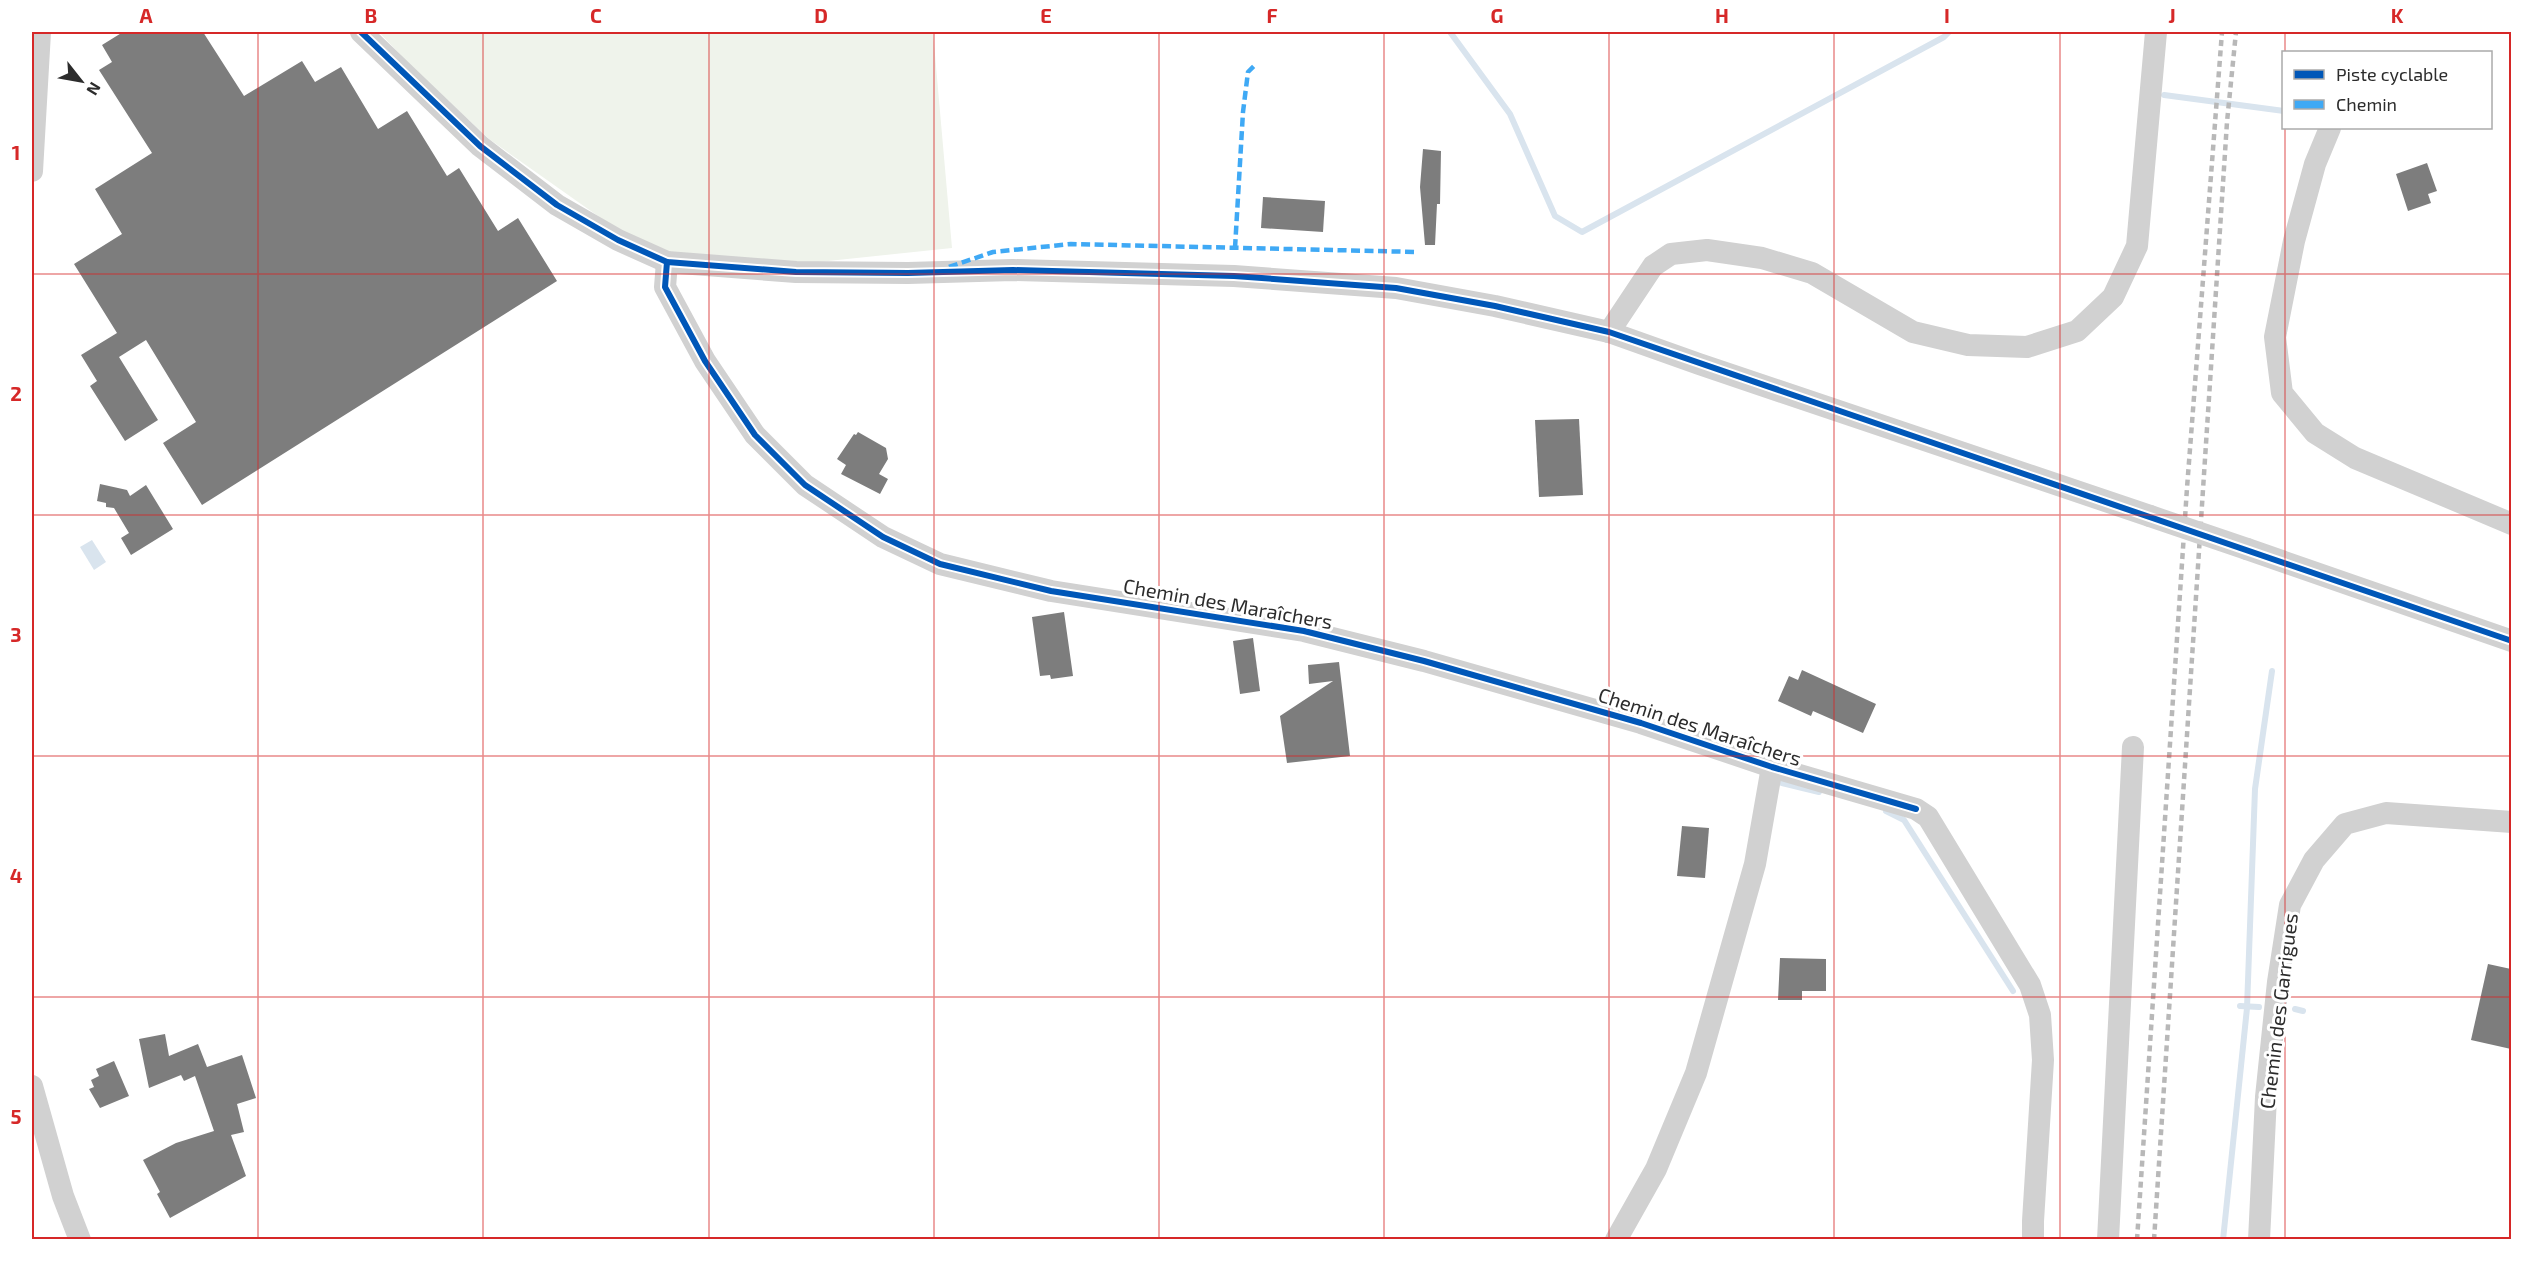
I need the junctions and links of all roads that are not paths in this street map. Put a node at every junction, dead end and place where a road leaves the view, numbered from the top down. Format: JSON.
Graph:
{"nodes":[{"id":1,"x":40,"y":32,"type":"edge"},
{"id":2,"x":361,"y":32,"type":"edge"},
{"id":3,"x":2156,"y":32,"type":"edge"},
{"id":4,"x":2330,"y":129,"type":"edge"},
{"id":5,"x":32,"y":171,"type":"edge"},
{"id":6,"x":668,"y":262,"type":"junction"},
{"id":7,"x":1609,"y":332,"type":"junction"},
{"id":8,"x":2511,"y":524,"type":"edge"},
{"id":9,"x":2511,"y":641,"type":"edge"},
{"id":10,"x":2133,"y":747,"type":"dead end"},
{"id":11,"x":1772,"y":767,"type":"junction"},
{"id":12,"x":2511,"y":822,"type":"edge"},
{"id":13,"x":32,"y":1086,"type":"edge"},
{"id":14,"x":80,"y":1239,"type":"edge"},
{"id":15,"x":1616,"y":1239,"type":"edge"},
{"id":16,"x":2034,"y":1239,"type":"edge"},
{"id":17,"x":2108,"y":1239,"type":"edge"},
{"id":18,"x":2259,"y":1239,"type":"edge"}],
"edges":[{"from":1,"to":5,"type":"street"},
{"from":2,"to":6,"type":"street"},
{"from":3,"to":7,"type":"street"},
{"from":4,"to":8,"type":"street"},
{"from":6,"to":7,"type":"street"},
{"from":6,"to":11,"type":"street","name":"Chemin des Maraîchers"},
{"from":7,"to":9,"type":"street","bridge":true},
{"from":10,"to":17,"type":"street"},
{"from":11,"to":15,"type":"street","name":"Chemin des Maraîchers"},
{"from":11,"to":16,"type":"street","name":"Chemin des Maraîchers"},
{"from":12,"to":18,"type":"street","name":"Chemin des Garrigues"},
{"from":13,"to":14,"type":"street"}]}
